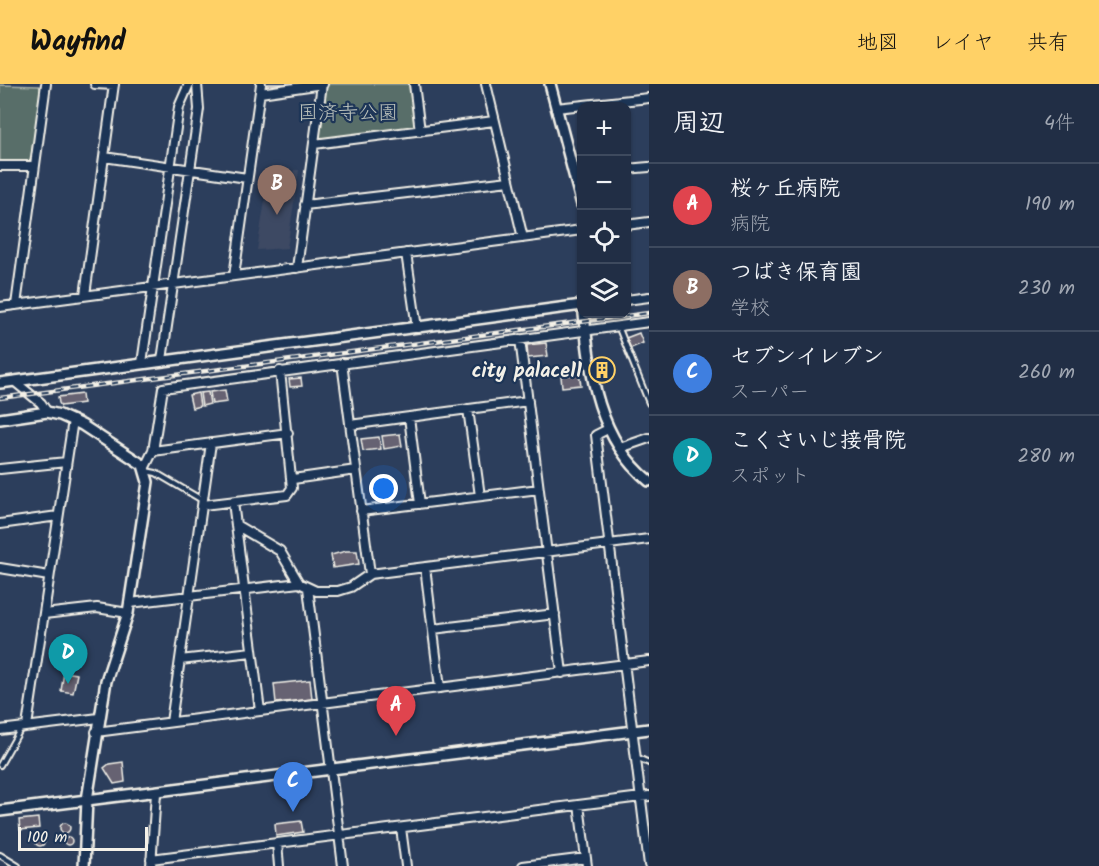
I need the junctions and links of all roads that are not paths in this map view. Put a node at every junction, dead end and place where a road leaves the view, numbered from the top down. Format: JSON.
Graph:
{"nodes":[{"id":1,"x":46,"y":84,"type":"edge"},
{"id":2,"x":95,"y":84,"type":"edge"},
{"id":3,"x":114,"y":84,"type":"edge"},
{"id":4,"x":189,"y":84,"type":"edge"},
{"id":5,"x":197,"y":84,"type":"edge"},
{"id":6,"x":261,"y":84,"type":"edge"},
{"id":7,"x":322,"y":84,"type":"edge"},
{"id":8,"x":414,"y":84,"type":"edge"},
{"id":9,"x":486,"y":84,"type":"edge"},
{"id":10,"x":550,"y":84,"type":"edge"},
{"id":11,"x":260,"y":93,"type":"junction"},
{"id":12,"x":649,"y":98,"type":"edge"},
{"id":13,"x":556,"y":108,"type":"junction"},
{"id":14,"x":494,"y":121,"type":"junction"},
{"id":15,"x":420,"y":130,"type":"junction"},
{"id":16,"x":314,"y":144,"type":"junction"},
{"id":17,"x":104,"y":157,"type":"junction"},
{"id":18,"x":0,"y":166,"type":"edge"},
{"id":19,"x":34,"y":166,"type":"junction"},
{"id":20,"x":171,"y":166,"type":"junction"},
{"id":21,"x":649,"y":167,"type":"edge"},
{"id":22,"x":191,"y":168,"type":"junction"},
{"id":23,"x":631,"y":169,"type":"edge"},
{"id":24,"x":577,"y":171,"type":"edge"},
{"id":25,"x":247,"y":178,"type":"junction"},
{"id":26,"x":509,"y":181,"type":"junction"},
{"id":27,"x":305,"y":206,"type":"junction"},
{"id":28,"x":649,"y":222,"type":"edge"},
{"id":29,"x":631,"y":224,"type":"edge"},
{"id":30,"x":577,"y":231,"type":"edge"},
{"id":31,"x":523,"y":238,"type":"junction"},
{"id":32,"x":406,"y":253,"type":"junction"},
{"id":33,"x":297,"y":268,"type":"junction"},
{"id":34,"x":234,"y":276,"type":"junction"},
{"id":35,"x":174,"y":283,"type":"junction"},
{"id":36,"x":153,"y":286,"type":"junction"},
{"id":37,"x":85,"y":295,"type":"junction"},
{"id":38,"x":649,"y":297,"type":"edge"},
{"id":39,"x":631,"y":299,"type":"edge"},
{"id":40,"x":16,"y":305,"type":"junction"},
{"id":41,"x":577,"y":306,"type":"edge"},
{"id":42,"x":0,"y":307,"type":"edge"},
{"id":43,"x":584,"y":318,"type":"edge"},
{"id":44,"x":649,"y":322,"type":"edge"},
{"id":45,"x":618,"y":326,"type":"junction"},
{"id":46,"x":417,"y":328,"type":"junction"},
{"id":47,"x":586,"y":331,"type":"junction"},
{"id":48,"x":520,"y":339,"type":"junction"},
{"id":49,"x":162,"y":360,"type":"junction"},
{"id":50,"x":142,"y":363,"type":"junction"},
{"id":51,"x":342,"y":363,"type":"junction"},
{"id":52,"x":280,"y":371,"type":"junction"},
{"id":53,"x":14,"y":381,"type":"junction"},
{"id":54,"x":0,"y":383,"type":"edge"},
{"id":55,"x":528,"y":401,"type":"junction"},
{"id":56,"x":649,"y":404,"type":"edge"},
{"id":57,"x":468,"y":409,"type":"junction"},
{"id":58,"x":47,"y":412,"type":"junction"},
{"id":59,"x":410,"y":417,"type":"junction"},
{"id":60,"x":0,"y":419,"type":"edge"},
{"id":61,"x":73,"y":420,"type":"junction"},
{"id":62,"x":350,"y":425,"type":"junction"},
{"id":63,"x":608,"y":429,"type":"junction"},
{"id":64,"x":288,"y":433,"type":"junction"},
{"id":65,"x":649,"y":438,"type":"edge"},
{"id":66,"x":211,"y":443,"type":"junction"},
{"id":67,"x":620,"y":448,"type":"junction"},
{"id":68,"x":153,"y":451,"type":"junction"},
{"id":69,"x":66,"y":462,"type":"junction"},
{"id":70,"x":0,"y":469,"type":"edge"},
{"id":71,"x":146,"y":469,"type":"junction"},
{"id":72,"x":356,"y":471,"type":"junction"},
{"id":73,"x":293,"y":479,"type":"junction"},
{"id":74,"x":649,"y":482,"type":"edge"},
{"id":75,"x":539,"y":489,"type":"junction"},
{"id":76,"x":480,"y":496,"type":"junction"},
{"id":77,"x":233,"y":502,"type":"junction"},
{"id":78,"x":203,"y":503,"type":"junction"},
{"id":79,"x":420,"y":504,"type":"junction"},
{"id":80,"x":361,"y":511,"type":"junction"},
{"id":81,"x":58,"y":516,"type":"junction"},
{"id":82,"x":0,"y":524,"type":"edge"},
{"id":83,"x":236,"y":525,"type":"junction"},
{"id":84,"x":649,"y":539,"type":"edge"},
{"id":85,"x":608,"y":544,"type":"junction"},
{"id":86,"x":547,"y":552,"type":"junction"},
{"id":87,"x":425,"y":567,"type":"junction"},
{"id":88,"x":0,"y":568,"type":"edge"},
{"id":89,"x":370,"y":574,"type":"junction"},
{"id":90,"x":49,"y":576,"type":"junction"},
{"id":91,"x":299,"y":583,"type":"junction"},
{"id":92,"x":308,"y":588,"type":"junction"},
{"id":93,"x":244,"y":590,"type":"junction"},
{"id":94,"x":189,"y":597,"type":"junction"},
{"id":95,"x":129,"y":608,"type":"junction"},
{"id":96,"x":44,"y":614,"type":"junction"},
{"id":97,"x":555,"y":614,"type":"junction"},
{"id":98,"x":433,"y":629,"type":"junction"},
{"id":99,"x":252,"y":652,"type":"junction"},
{"id":100,"x":180,"y":660,"type":"junction"},
{"id":101,"x":649,"y":661,"type":"edge"},
{"id":102,"x":624,"y":666,"type":"junction"},
{"id":103,"x":562,"y":673,"type":"junction"},
{"id":104,"x":440,"y":688,"type":"junction"},
{"id":105,"x":322,"y":704,"type":"junction"},
{"id":106,"x":260,"y":711,"type":"junction"},
{"id":107,"x":99,"y":718,"type":"junction"},
{"id":108,"x":171,"y":722,"type":"junction"},
{"id":109,"x":24,"y":727,"type":"junction"},
{"id":110,"x":649,"y":729,"type":"edge"},
{"id":111,"x":0,"y":730,"type":"edge"},
{"id":112,"x":96,"y":732,"type":"junction"},
{"id":113,"x":633,"y":732,"type":"junction"},
{"id":114,"x":636,"y":757,"type":"junction"},
{"id":115,"x":649,"y":763,"type":"edge"},
{"id":116,"x":0,"y":765,"type":"edge"},
{"id":117,"x":331,"y":770,"type":"junction"},
{"id":118,"x":156,"y":793,"type":"junction"},
{"id":119,"x":645,"y":797,"type":"edge"},
{"id":120,"x":87,"y":800,"type":"junction"},
{"id":121,"x":579,"y":805,"type":"junction"},
{"id":122,"x":0,"y":811,"type":"edge"},
{"id":123,"x":401,"y":828,"type":"junction"},
{"id":124,"x":339,"y":835,"type":"junction"},
{"id":125,"x":277,"y":843,"type":"junction"},
{"id":126,"x":0,"y":855,"type":"edge"},
{"id":127,"x":151,"y":862,"type":"edge"},
{"id":128,"x":586,"y":862,"type":"edge"},
{"id":129,"x":649,"y":865,"type":"edge"},
{"id":130,"x":18,"y":866,"type":"edge"},
{"id":131,"x":84,"y":866,"type":"edge"},
{"id":132,"x":279,"y":866,"type":"edge"},
{"id":133,"x":343,"y":866,"type":"edge"},
{"id":134,"x":406,"y":866,"type":"edge"},
{"id":135,"x":523,"y":866,"type":"edge"}],
"edges":[{"from":1,"to":19,"type":"street"},
{"from":2,"to":3,"type":"street"},
{"from":3,"to":17,"type":"street"},
{"from":4,"to":20,"type":"street"},
{"from":5,"to":22,"type":"street"},
{"from":6,"to":11,"type":"street"},
{"from":7,"to":11,"type":"street"},
{"from":7,"to":16,"type":"street"},
{"from":8,"to":15,"type":"street"},
{"from":9,"to":14,"type":"street"},
{"from":10,"to":13,"type":"street"},
{"from":11,"to":25,"type":"street"},
{"from":12,"to":13,"type":"street"},
{"from":13,"to":24,"type":"street"},
{"from":14,"to":15,"type":"street"},
{"from":14,"to":26,"type":"street"},
{"from":15,"to":16,"type":"street"},
{"from":16,"to":27,"type":"street"},
{"from":17,"to":20,"type":"street"},
{"from":17,"to":37,"type":"street"},
{"from":18,"to":19,"type":"street"},
{"from":19,"to":40,"type":"street"},
{"from":20,"to":22,"type":"street"},
{"from":20,"to":36,"type":"street"},
{"from":21,"to":23,"type":"street"},
{"from":22,"to":25,"type":"street"},
{"from":22,"to":35,"type":"street"},
{"from":25,"to":34,"type":"street"},
{"from":26,"to":27,"type":"street"},
{"from":26,"to":31,"type":"street"},
{"from":27,"to":33,"type":"street"},
{"from":28,"to":29,"type":"street"},
{"from":30,"to":31,"type":"street"},
{"from":31,"to":32,"type":"street"},
{"from":32,"to":33,"type":"street"},
{"from":32,"to":46,"type":"street"},
{"from":33,"to":34,"type":"street"},
{"from":34,"to":35,"type":"street"},
{"from":35,"to":36,"type":"street"},
{"from":35,"to":49,"type":"street"},
{"from":36,"to":37,"type":"street"},
{"from":36,"to":50,"type":"street"},
{"from":37,"to":40,"type":"street"},
{"from":38,"to":39,"type":"street"},
{"from":40,"to":42,"type":"street"},
{"from":41,"to":46,"type":"street"},
{"from":43,"to":47,"type":"street"},
{"from":44,"to":45,"type":"street"},
{"from":45,"to":47,"type":"street"},
{"from":45,"to":56,"type":"lane"},
{"from":46,"to":49,"type":"street"},
{"from":47,"to":48,"type":"street"},
{"from":47,"to":63,"type":"street"},
{"from":48,"to":51,"type":"street"},
{"from":48,"to":55,"type":"street"},
{"from":49,"to":50,"type":"street"},
{"from":50,"to":53,"type":"street"},
{"from":51,"to":52,"type":"street"},
{"from":51,"to":62,"type":"street"},
{"from":52,"to":64,"type":"street"},
{"from":52,"to":68,"type":"street"},
{"from":53,"to":54,"type":"street"},
{"from":53,"to":58,"type":"street"},
{"from":55,"to":57,"type":"street"},
{"from":55,"to":75,"type":"street"},
{"from":57,"to":59,"type":"street"},
{"from":57,"to":76,"type":"street"},
{"from":58,"to":60,"type":"street"},
{"from":58,"to":61,"type":"street"},
{"from":59,"to":62,"type":"street"},
{"from":59,"to":79,"type":"street"},
{"from":61,"to":69,"type":"street"},
{"from":61,"to":71,"type":"street"},
{"from":62,"to":72,"type":"street"},
{"from":63,"to":67,"type":"street"},
{"from":63,"to":85,"type":"street"},
{"from":64,"to":66,"type":"street"},
{"from":64,"to":73,"type":"street"},
{"from":65,"to":67,"type":"street"},
{"from":66,"to":68,"type":"street"},
{"from":66,"to":78,"type":"street"},
{"from":67,"to":74,"type":"street"},
{"from":68,"to":71,"type":"street"},
{"from":69,"to":70,"type":"street"},
{"from":69,"to":81,"type":"street"},
{"from":71,"to":78,"type":"lane"},
{"from":71,"to":95,"type":"street"},
{"from":72,"to":73,"type":"street"},
{"from":72,"to":80,"type":"street"},
{"from":73,"to":77,"type":"street"},
{"from":75,"to":76,"type":"street"},
{"from":75,"to":86,"type":"street"},
{"from":76,"to":79,"type":"street"},
{"from":77,"to":78,"type":"street"},
{"from":77,"to":83,"type":"street"},
{"from":78,"to":94,"type":"street"},
{"from":79,"to":80,"type":"street"},
{"from":80,"to":89,"type":"street"},
{"from":81,"to":82,"type":"street"},
{"from":81,"to":90,"type":"street"},
{"from":83,"to":91,"type":"street"},
{"from":83,"to":93,"type":"street"},
{"from":84,"to":85,"type":"street"},
{"from":85,"to":86,"type":"street"},
{"from":85,"to":102,"type":"street"},
{"from":86,"to":87,"type":"street"},
{"from":86,"to":97,"type":"street"},
{"from":87,"to":89,"type":"street"},
{"from":87,"to":98,"type":"street"},
{"from":88,"to":90,"type":"street"},
{"from":89,"to":92,"type":"street"},
{"from":90,"to":96,"type":"street"},
{"from":91,"to":92,"type":"street"},
{"from":91,"to":93,"type":"street"},
{"from":92,"to":105,"type":"street"},
{"from":93,"to":94,"type":"street"},
{"from":93,"to":99,"type":"street"},
{"from":94,"to":95,"type":"street"},
{"from":94,"to":100,"type":"street"},
{"from":95,"to":96,"type":"street"},
{"from":95,"to":107,"type":"street"},
{"from":96,"to":109,"type":"street"},
{"from":97,"to":98,"type":"street"},
{"from":97,"to":103,"type":"street"},
{"from":98,"to":104,"type":"street"},
{"from":99,"to":100,"type":"street"},
{"from":99,"to":106,"type":"street"},
{"from":100,"to":108,"type":"street"},
{"from":101,"to":102,"type":"street"},
{"from":102,"to":103,"type":"street"},
{"from":102,"to":113,"type":"street"},
{"from":103,"to":104,"type":"street"},
{"from":104,"to":105,"type":"street"},
{"from":105,"to":106,"type":"street"},
{"from":105,"to":117,"type":"street"},
{"from":106,"to":108,"type":"street"},
{"from":107,"to":109,"type":"street"},
{"from":107,"to":112,"type":"street"},
{"from":108,"to":112,"type":"street"},
{"from":109,"to":111,"type":"street"},
{"from":109,"to":116,"type":"lane"},
{"from":110,"to":113,"type":"street"},
{"from":112,"to":120,"type":"street"},
{"from":113,"to":114,"type":"street"},
{"from":113,"to":117,"type":"street"},
{"from":114,"to":115,"type":"lane"},
{"from":114,"to":119,"type":"street"},
{"from":117,"to":118,"type":"street"},
{"from":117,"to":124,"type":"street"},
{"from":118,"to":120,"type":"street"},
{"from":118,"to":127,"type":"street"},
{"from":119,"to":121,"type":"street"},
{"from":119,"to":129,"type":"street"},
{"from":120,"to":122,"type":"street"},
{"from":120,"to":131,"type":"street"},
{"from":121,"to":123,"type":"street"},
{"from":121,"to":128,"type":"street"},
{"from":123,"to":124,"type":"street"},
{"from":123,"to":134,"type":"street"},
{"from":124,"to":125,"type":"street"},
{"from":124,"to":133,"type":"street"},
{"from":125,"to":127,"type":"street"},
{"from":125,"to":132,"type":"street"},
{"from":126,"to":130,"type":"lane"},
{"from":128,"to":135,"type":"street"}]}
